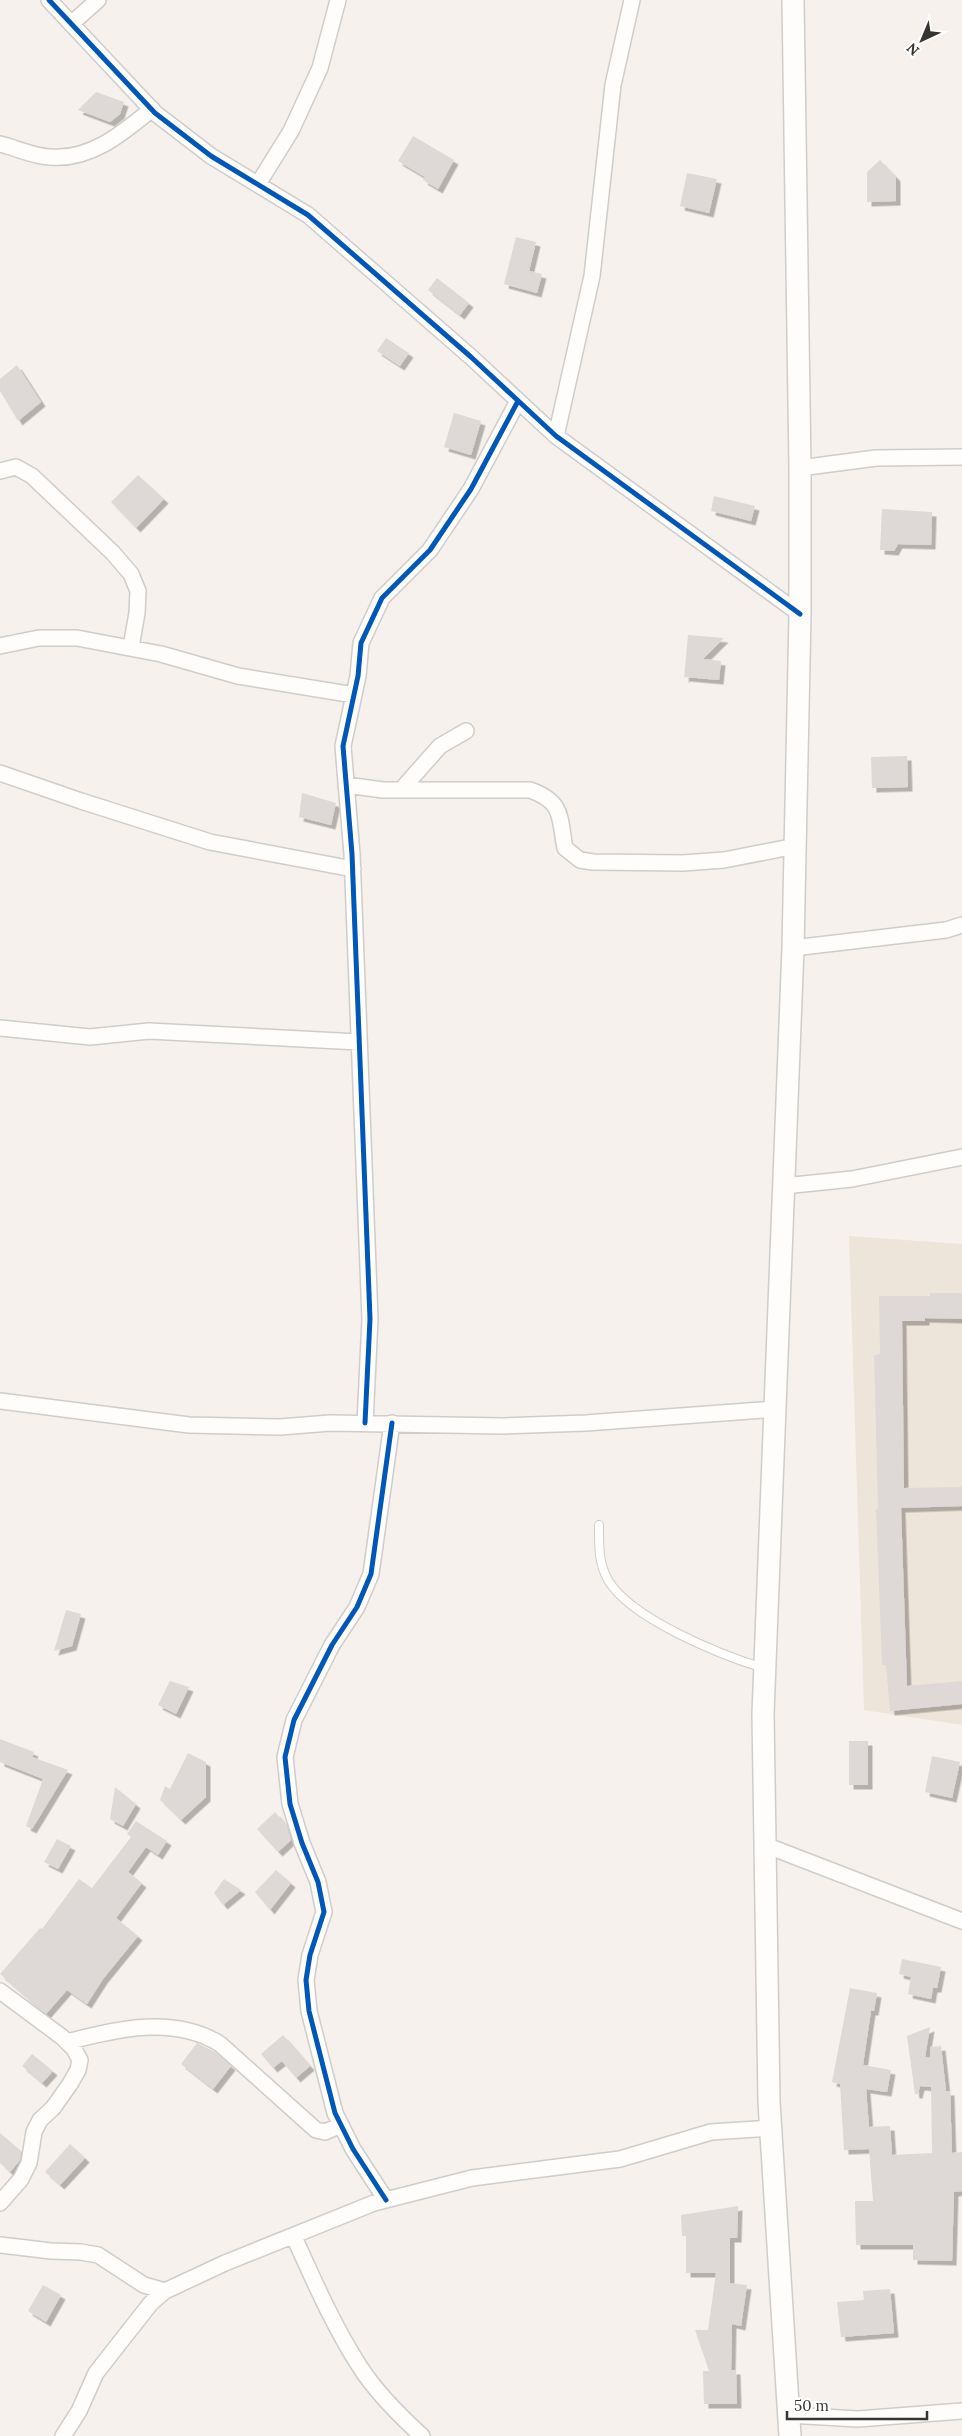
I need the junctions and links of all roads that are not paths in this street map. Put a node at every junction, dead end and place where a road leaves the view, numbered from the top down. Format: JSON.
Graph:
{"nodes":[{"id":1,"x":49,"y":0,"type":"edge"},
{"id":2,"x":98,"y":0,"type":"edge"},
{"id":3,"x":338,"y":0,"type":"edge"},
{"id":4,"x":632,"y":0,"type":"edge"},
{"id":5,"x":793,"y":0,"type":"edge"},
{"id":6,"x":70,"y":24,"type":"junction"},
{"id":7,"x":152,"y":109,"type":"junction"},
{"id":8,"x":0,"y":144,"type":"edge"},
{"id":9,"x":258,"y":184,"type":"junction"},
{"id":10,"x":518,"y":401,"type":"junction"},
{"id":11,"x":556,"y":436,"type":"junction"},
{"id":12,"x":962,"y":457,"type":"edge"},
{"id":13,"x":800,"y":468,"type":"junction"},
{"id":14,"x":0,"y":471,"type":"edge"},
{"id":15,"x":800,"y":614,"type":"junction"},
{"id":16,"x":0,"y":646,"type":"edge"},
{"id":17,"x":132,"y":647,"type":"junction"},
{"id":18,"x":354,"y":695,"type":"junction"},
{"id":19,"x":466,"y":731,"type":"dead end"},
{"id":20,"x":0,"y":772,"type":"edge"},
{"id":21,"x":346,"y":786,"type":"junction"},
{"id":22,"x":401,"y":790,"type":"junction"},
{"id":23,"x":796,"y":846,"type":"junction"},
{"id":24,"x":353,"y":869,"type":"junction"},
{"id":25,"x":962,"y":925,"type":"edge"},
{"id":26,"x":793,"y":948,"type":"junction"},
{"id":27,"x":0,"y":1028,"type":"edge"},
{"id":28,"x":359,"y":1042,"type":"junction"},
{"id":29,"x":962,"y":1158,"type":"edge"},
{"id":30,"x":784,"y":1186,"type":"junction"},
{"id":31,"x":0,"y":1401,"type":"edge"},
{"id":32,"x":776,"y":1410,"type":"junction"},
{"id":33,"x":365,"y":1423,"type":"junction"},
{"id":34,"x":392,"y":1423,"type":"junction"},
{"id":35,"x":599,"y":1524,"type":"dead end"},
{"id":36,"x":765,"y":1669,"type":"junction"},
{"id":37,"x":765,"y":1845,"type":"junction"},
{"id":38,"x":962,"y":1921,"type":"edge"},
{"id":39,"x":2,"y":1994,"type":"edge"},
{"id":40,"x":67,"y":2042,"type":"junction"},
{"id":41,"x":341,"y":2125,"type":"junction"},
{"id":42,"x":770,"y":2128,"type":"junction"},
{"id":43,"x":386,"y":2200,"type":"junction"},
{"id":44,"x":0,"y":2203,"type":"edge"},
{"id":45,"x":294,"y":2236,"type":"junction"},
{"id":46,"x":0,"y":2245,"type":"edge"},
{"id":47,"x":165,"y":2291,"type":"junction"},
{"id":48,"x":962,"y":2411,"type":"edge"},
{"id":49,"x":788,"y":2415,"type":"junction"},
{"id":50,"x":63,"y":2436,"type":"edge"},
{"id":51,"x":422,"y":2436,"type":"edge"},
{"id":52,"x":790,"y":2436,"type":"edge"}],
"edges":[{"from":1,"to":6,"type":"street"},
{"from":2,"to":6,"type":"street"},
{"from":3,"to":9,"type":"street"},
{"from":4,"to":11,"type":"street"},
{"from":5,"to":13,"type":"main road"},
{"from":6,"to":7,"type":"street"},
{"from":7,"to":8,"type":"street"},
{"from":7,"to":9,"type":"street"},
{"from":9,"to":10,"type":"street"},
{"from":10,"to":11,"type":"street"},
{"from":10,"to":18,"type":"street"},
{"from":11,"to":15,"type":"street"},
{"from":12,"to":13,"type":"street"},
{"from":13,"to":15,"type":"main road"},
{"from":14,"to":17,"type":"street"},
{"from":15,"to":23,"type":"main road"},
{"from":16,"to":17,"type":"street"},
{"from":17,"to":18,"type":"street"},
{"from":18,"to":21,"type":"street"},
{"from":19,"to":22,"type":"street"},
{"from":20,"to":24,"type":"street"},
{"from":21,"to":22,"type":"street"},
{"from":21,"to":24,"type":"street"},
{"from":22,"to":23,"type":"street"},
{"from":23,"to":26,"type":"main road"},
{"from":24,"to":28,"type":"street"},
{"from":25,"to":26,"type":"street"},
{"from":26,"to":30,"type":"main road"},
{"from":27,"to":28,"type":"street"},
{"from":28,"to":33,"type":"street"},
{"from":29,"to":30,"type":"street"},
{"from":30,"to":32,"type":"main road"},
{"from":31,"to":33,"type":"street"},
{"from":32,"to":34,"type":"street"},
{"from":32,"to":36,"type":"main road"},
{"from":33,"to":34,"type":"street"},
{"from":34,"to":41,"type":"street"},
{"from":35,"to":36,"type":"lane"},
{"from":36,"to":37,"type":"main road"},
{"from":37,"to":38,"type":"street"},
{"from":37,"to":42,"type":"main road"},
{"from":39,"to":40,"type":"street"},
{"from":40,"to":41,"type":"street"},
{"from":40,"to":44,"type":"street"},
{"from":41,"to":43,"type":"street"},
{"from":42,"to":43,"type":"street"},
{"from":42,"to":49,"type":"main road"},
{"from":43,"to":45,"type":"street"},
{"from":45,"to":47,"type":"street"},
{"from":45,"to":51,"type":"street"},
{"from":46,"to":47,"type":"street"},
{"from":47,"to":50,"type":"street"},
{"from":48,"to":49,"type":"street"},
{"from":49,"to":52,"type":"main road"}]}
